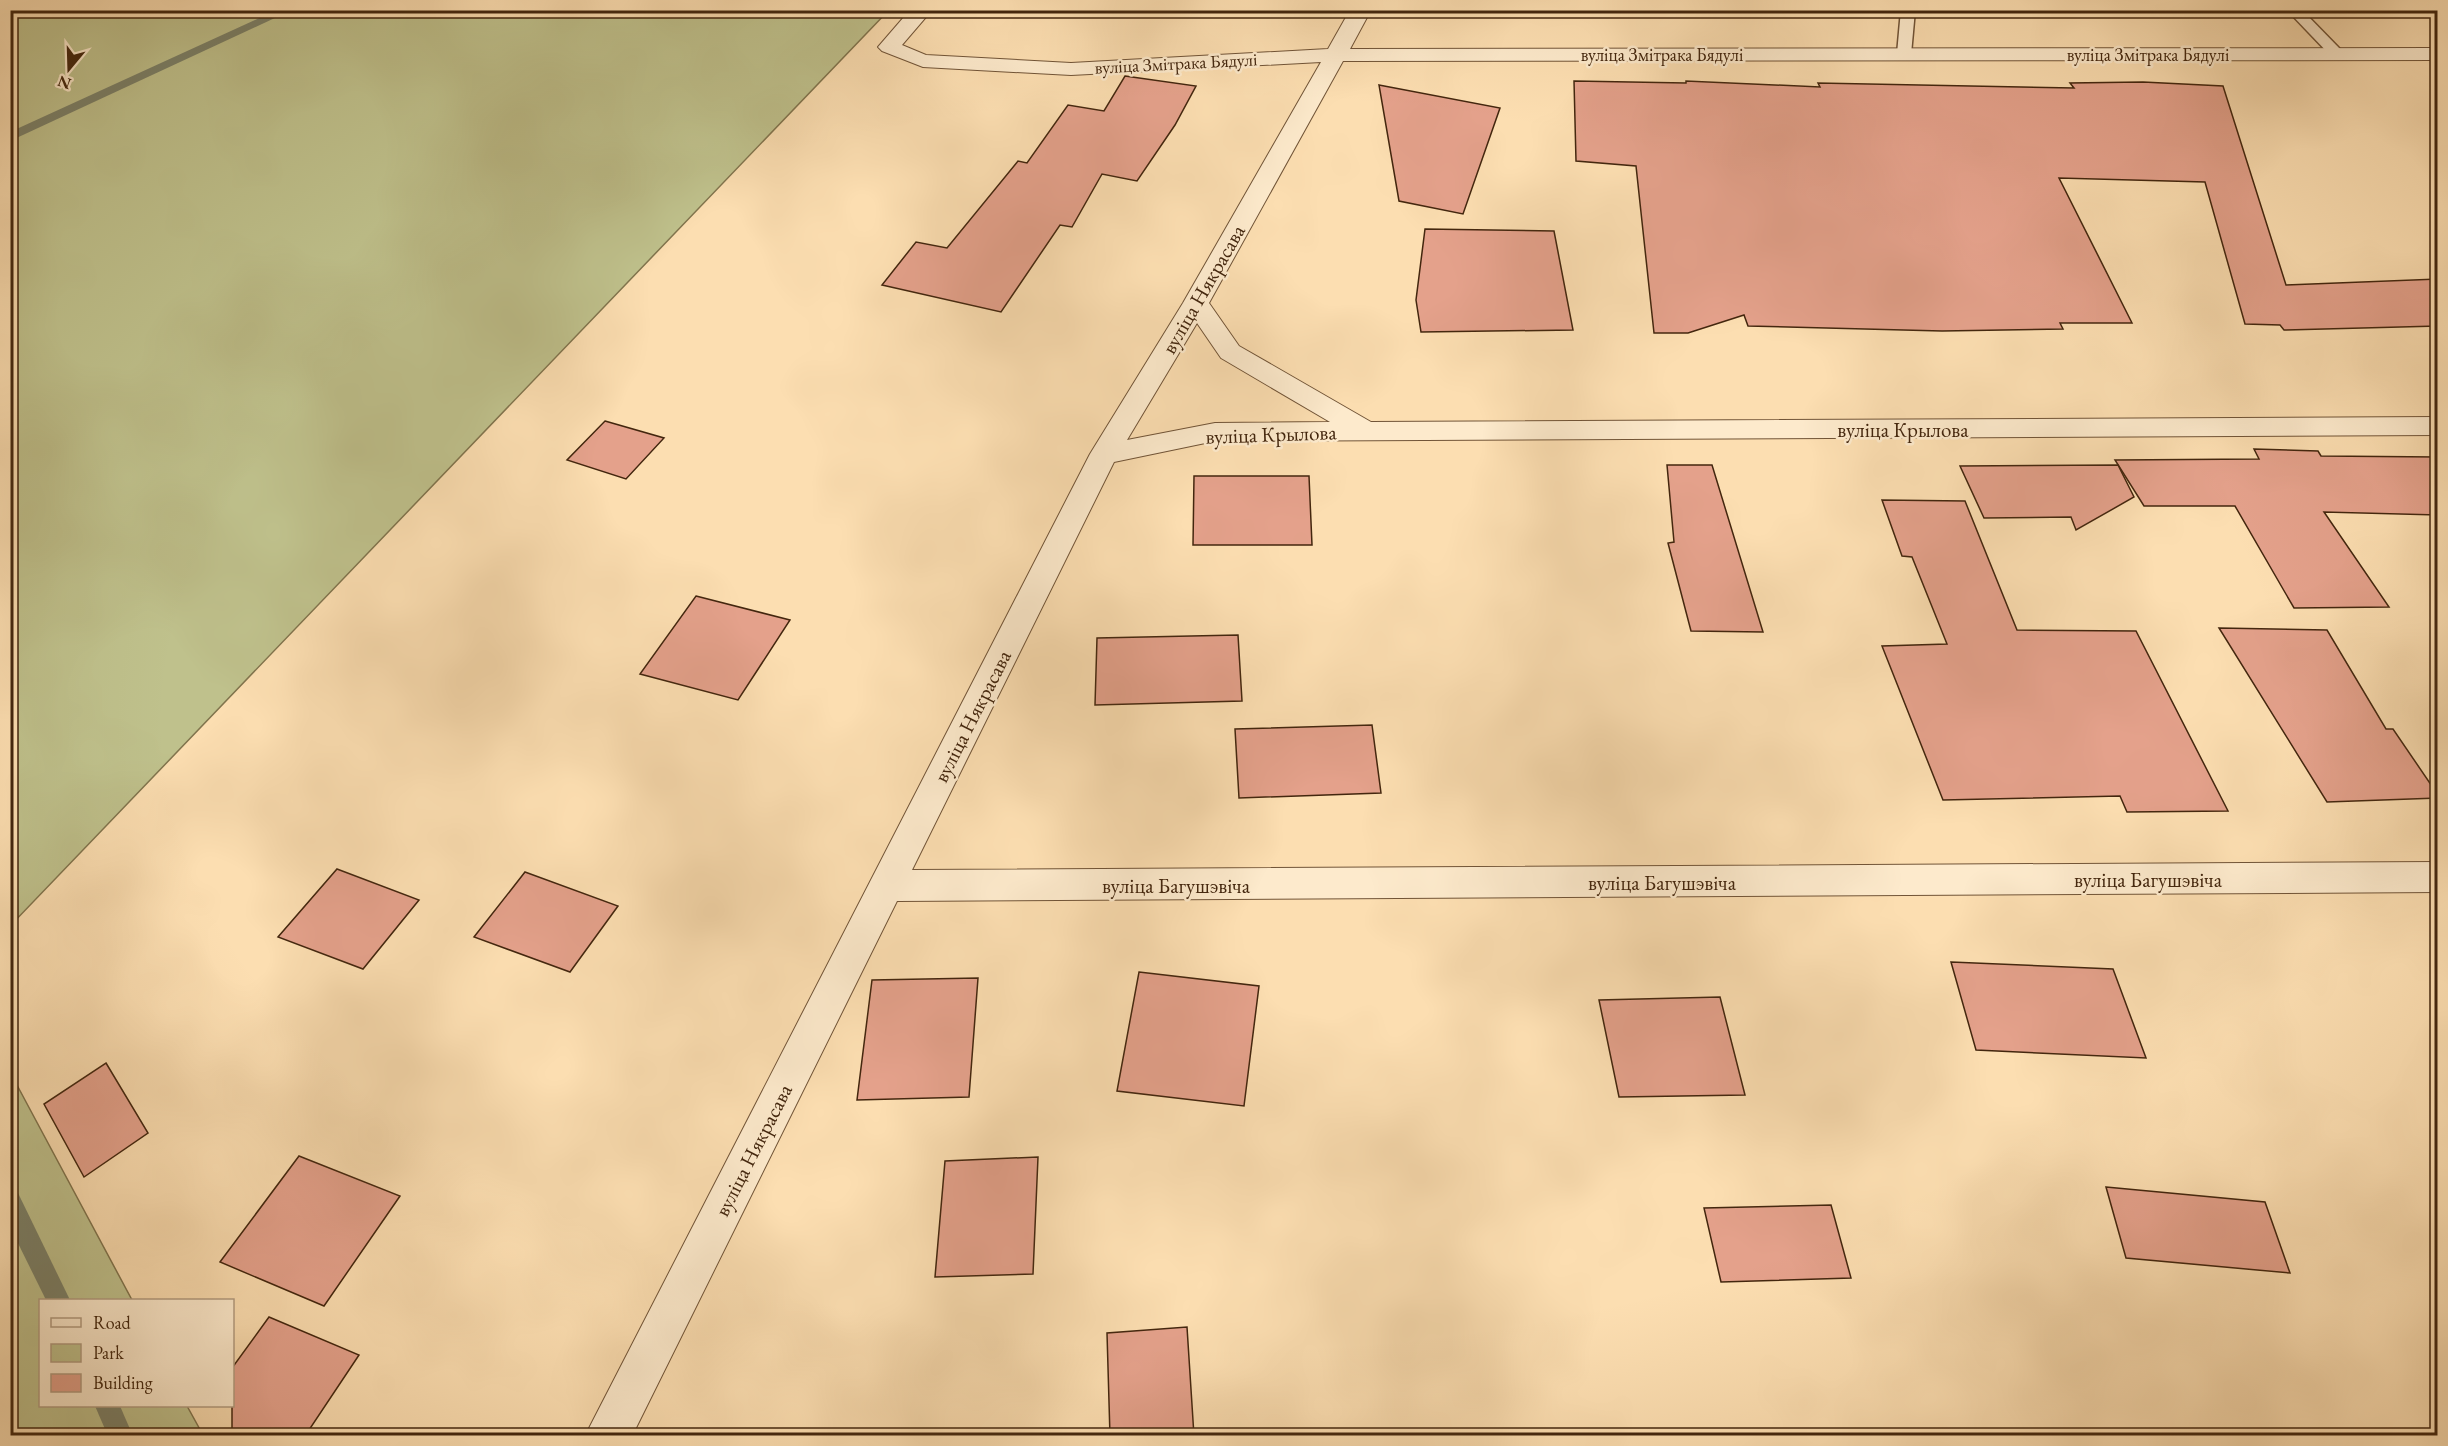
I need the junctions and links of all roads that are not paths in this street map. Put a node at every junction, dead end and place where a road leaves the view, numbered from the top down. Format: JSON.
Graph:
{"nodes":[{"id":1,"x":922,"y":10,"type":"edge"},
{"id":2,"x":1361,"y":10,"type":"edge"},
{"id":3,"x":1908,"y":10,"type":"edge"},
{"id":4,"x":2294,"y":10,"type":"edge"},
{"id":5,"x":2336,"y":53,"type":"junction"},
{"id":6,"x":1904,"y":54,"type":"junction"},
{"id":7,"x":2438,"y":54,"type":"edge"},
{"id":8,"x":1338,"y":55,"type":"junction"},
{"id":9,"x":1196,"y":303,"type":"junction"},
{"id":10,"x":2438,"y":426,"type":"edge"},
{"id":11,"x":1368,"y":432,"type":"junction"},
{"id":12,"x":1104,"y":454,"type":"junction"},
{"id":13,"x":2438,"y":877,"type":"edge"},
{"id":14,"x":886,"y":886,"type":"junction"},
{"id":15,"x":608,"y":1436,"type":"edge"}],
"edges":[{"from":1,"to":8,"type":"street","name":"вуліца Змітрака Бядулі"},
{"from":2,"to":8,"type":"street","name":"вуліца Някрасава"},
{"from":3,"to":6,"type":"lane"},
{"from":4,"to":5,"type":"lane"},
{"from":5,"to":6,"type":"street","name":"вуліца Змітрака Бядулі"},
{"from":5,"to":7,"type":"street","name":"вуліца Змітрака Бядулі"},
{"from":6,"to":8,"type":"street","name":"вуліца Змітрака Бядулі"},
{"from":8,"to":9,"type":"street","name":"вуліца Някрасава"},
{"from":9,"to":11,"type":"street","name":"вуліца Крылова"},
{"from":9,"to":12,"type":"street","name":"вуліца Някрасава"},
{"from":10,"to":11,"type":"street","name":"вуліца Крылова"},
{"from":11,"to":12,"type":"street","name":"вуліца Крылова"},
{"from":12,"to":14,"type":"street","name":"вуліца Някрасава"},
{"from":13,"to":14,"type":"street","name":"вуліца Багушэвіча"},
{"from":14,"to":15,"type":"street","name":"вуліца Някрасава"}]}
